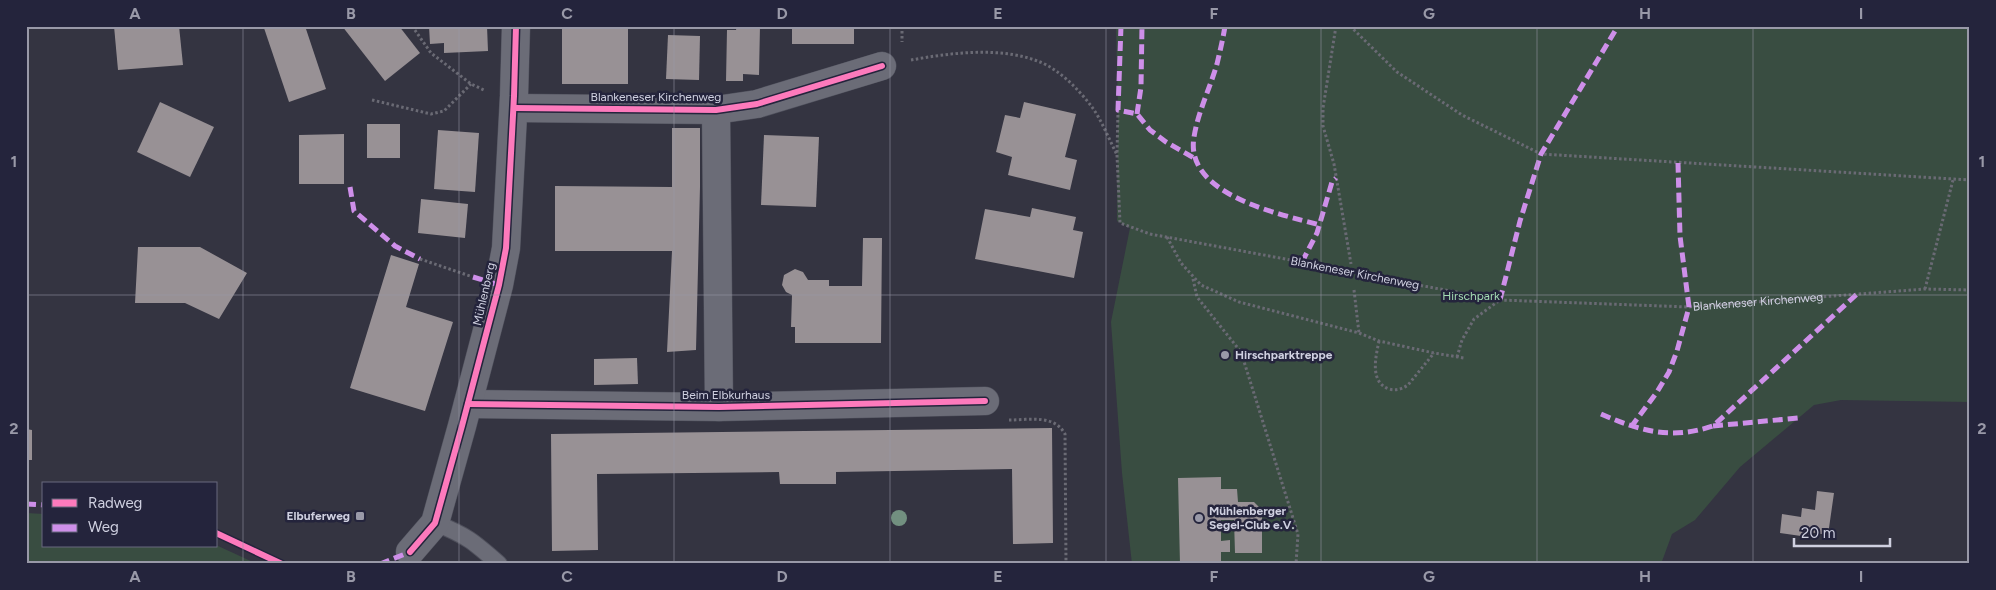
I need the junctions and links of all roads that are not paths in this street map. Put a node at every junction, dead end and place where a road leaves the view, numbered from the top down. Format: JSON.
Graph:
{"nodes":[{"id":1,"x":516,"y":26,"type":"edge"},
{"id":2,"x":882,"y":66,"type":"dead end"},
{"id":3,"x":514,"y":102,"type":"junction"},
{"id":4,"x":716,"y":110,"type":"junction"},
{"id":5,"x":985,"y":401,"type":"dead end"},
{"id":6,"x":468,"y":404,"type":"junction"},
{"id":7,"x":719,"y":407,"type":"junction"},
{"id":8,"x":435,"y":523,"type":"junction"},
{"id":9,"x":416,"y":558,"type":"edge"},
{"id":10,"x":499,"y":564,"type":"edge"}],
"edges":[{"from":1,"to":3,"type":"street","name":"Mühlenberg"},
{"from":2,"to":4,"type":"street","name":"Blankeneser Kirchenweg"},
{"from":3,"to":4,"type":"street","name":"Blankeneser Kirchenweg"},
{"from":3,"to":6,"type":"street","name":"Mühlenberg"},
{"from":4,"to":7,"type":"street","name":"Beim Elbkurhaus"},
{"from":5,"to":7,"type":"street","name":"Beim Elbkurhaus"},
{"from":6,"to":7,"type":"street","name":"Beim Elbkurhaus"},
{"from":6,"to":8,"type":"street","name":"Mühlenberg"},
{"from":8,"to":9,"type":"street","name":"Mühlenberg"},
{"from":8,"to":10,"type":"lane"}]}
